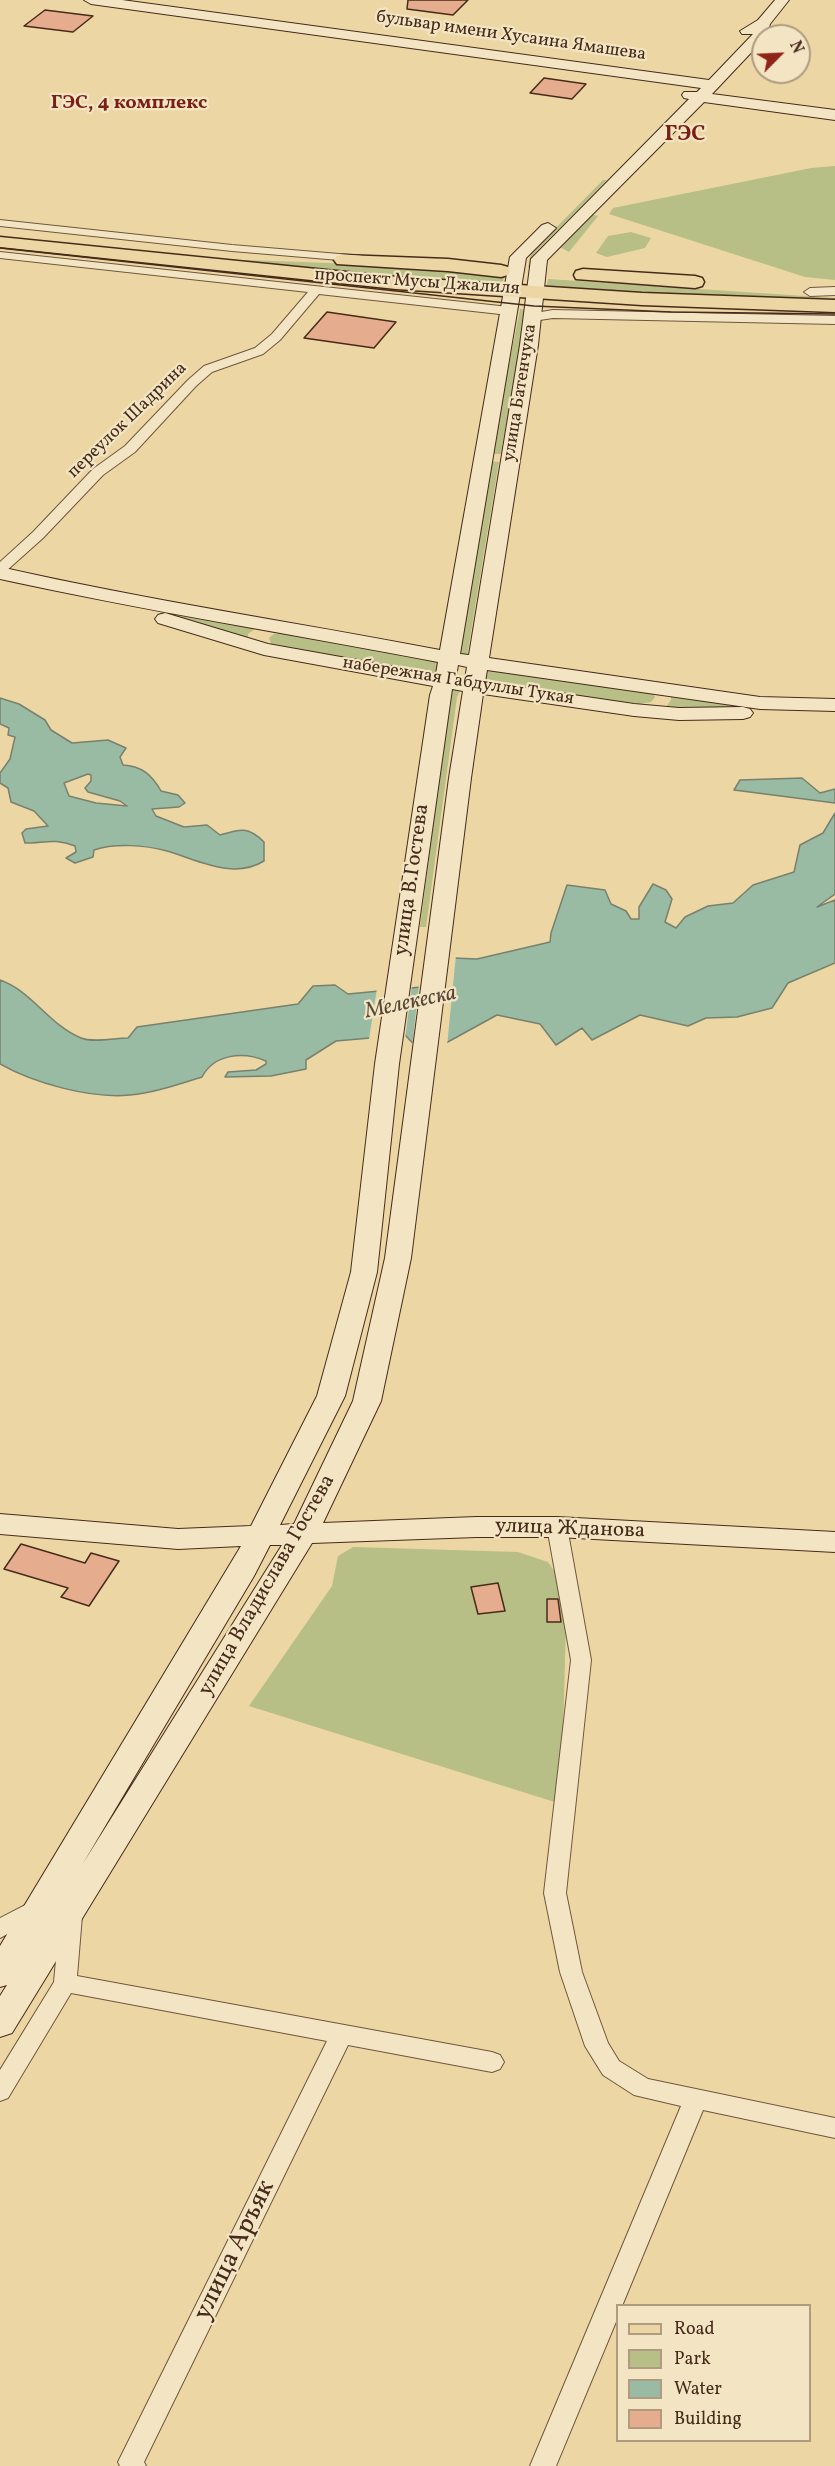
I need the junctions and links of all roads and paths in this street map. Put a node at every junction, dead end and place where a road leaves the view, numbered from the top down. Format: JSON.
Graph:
{"nodes":[{"id":1,"x":91,"y":0,"type":"edge"},
{"id":2,"x":782,"y":0,"type":"edge"},
{"id":3,"x":763,"y":23,"type":"junction"},
{"id":4,"x":693,"y":91,"type":"junction"},
{"id":5,"x":835,"y":115,"type":"edge"},
{"id":6,"x":605,"y":181,"type":"junction"},
{"id":7,"x":0,"y":223,"type":"edge"},
{"id":8,"x":0,"y":232,"type":"edge"},
{"id":9,"x":0,"y":242,"type":"edge"},
{"id":10,"x":0,"y":255,"type":"edge"},
{"id":11,"x":383,"y":262,"type":"junction"},
{"id":12,"x":345,"y":278,"type":"junction"},
{"id":13,"x":514,"y":281,"type":"junction"},
{"id":14,"x":536,"y":283,"type":"junction"},
{"id":15,"x":294,"y":287,"type":"junction"},
{"id":16,"x":316,"y":290,"type":"junction"},
{"id":17,"x":835,"y":292,"type":"edge"},
{"id":18,"x":835,"y":306,"type":"edge"},
{"id":19,"x":509,"y":311,"type":"junction"},
{"id":20,"x":533,"y":316,"type":"junction"},
{"id":21,"x":835,"y":320,"type":"edge"},
{"id":22,"x":483,"y":452,"type":"junction"},
{"id":23,"x":510,"y":455,"type":"junction"},
{"id":24,"x":0,"y":571,"type":"edge"},
{"id":25,"x":94,"y":594,"type":"junction"},
{"id":26,"x":292,"y":628,"type":"junction"},
{"id":27,"x":264,"y":650,"type":"junction"},
{"id":28,"x":447,"y":658,"type":"junction"},
{"id":29,"x":478,"y":662,"type":"junction"},
{"id":30,"x":475,"y":686,"type":"junction"},
{"id":31,"x":649,"y":688,"type":"junction"},
{"id":32,"x":442,"y":689,"type":"junction"},
{"id":33,"x":833,"y":705,"type":"edge"},
{"id":34,"x":634,"y":710,"type":"junction"},
{"id":35,"x":460,"y":778,"type":"joint"},
{"id":36,"x":387,"y":1064,"type":"joint"},
{"id":37,"x":422,"y":1066,"type":"joint"},
{"id":38,"x":0,"y":1524,"type":"edge"},
{"id":39,"x":557,"y":1527,"type":"junction"},
{"id":40,"x":304,"y":1533,"type":"junction"},
{"id":41,"x":263,"y":1535,"type":"junction"},
{"id":42,"x":835,"y":1542,"type":"edge"},
{"id":43,"x":58,"y":1905,"type":"junction"},
{"id":44,"x":0,"y":1929,"type":"edge"},
{"id":45,"x":0,"y":1974,"type":"edge"},
{"id":46,"x":65,"y":1983,"type":"junction"},
{"id":47,"x":0,"y":2024,"type":"edge"},
{"id":48,"x":341,"y":2036,"type":"junction"},
{"id":49,"x":492,"y":2062,"type":"dead end"},
{"id":50,"x":0,"y":2091,"type":"edge"},
{"id":51,"x":695,"y":2101,"type":"junction"},
{"id":52,"x":835,"y":2128,"type":"edge"},
{"id":53,"x":133,"y":2466,"type":"edge"},
{"id":54,"x":543,"y":2466,"type":"edge"}],
"edges":[{"from":1,"to":4,"type":"main road","name":"бульвар имени Хусаина Ямашева"},
{"from":2,"to":3,"type":"main road","name":"улица Батенчука"},
{"from":3,"to":4,"type":"main road","name":"улица Батенчука"},
{"from":3,"to":4,"type":"main road","name":"улица Батенчука"},
{"from":4,"to":5,"type":"main road","name":"бульвар имени Хусаина Ямашева"},
{"from":4,"to":6,"type":"main road","name":"улица Батенчука"},
{"from":6,"to":13,"type":"main road","name":"улица Батенчука"},
{"from":6,"to":14,"type":"main road","name":"улица Батенчука"},
{"from":7,"to":11,"type":"street"},
{"from":8,"to":11,"type":"main road","name":"проспект Мусы Джалиля"},
{"from":9,"to":12,"type":"main road","name":"проспект Мусы Джалиля"},
{"from":10,"to":15,"type":"street"},
{"from":11,"to":13,"type":"main road","name":"проспект Мусы Джалиля"},
{"from":12,"to":13,"type":"main road","name":"проспект Мусы Джалиля"},
{"from":12,"to":15,"type":"street"},
{"from":13,"to":14,"type":"main road","name":"проспект Мусы Джалиля"},
{"from":13,"to":19,"type":"main road","name":"улица Батенчука"},
{"from":14,"to":17,"type":"main road","name":"проспект Мусы Джалиля"},
{"from":14,"to":18,"type":"main road","name":"проспект Мусы Джалиля"},
{"from":14,"to":20,"type":"main road","name":"улица Батенчука"},
{"from":15,"to":16,"type":"street"},
{"from":16,"to":19,"type":"street"},
{"from":16,"to":24,"type":"street","name":"переулок Шадрина"},
{"from":19,"to":22,"type":"main road","name":"улица Батенчука"},
{"from":20,"to":21,"type":"street"},
{"from":20,"to":23,"type":"main road","name":"улица Батенчука"},
{"from":22,"to":23,"type":"main road"},
{"from":22,"to":28,"type":"main road","name":"улица Батенчука"},
{"from":23,"to":29,"type":"main road","name":"улица Батенчука"},
{"from":24,"to":25,"type":"main road","name":"набережная Габдуллы Тукая"},
{"from":25,"to":26,"type":"main road","name":"набережная Габдуллы Тукая"},
{"from":25,"to":27,"type":"main road","name":"набережная Габдуллы Тукая"},
{"from":26,"to":27,"type":"main road"},
{"from":26,"to":28,"type":"main road","name":"набережная Габдуллы Тукая"},
{"from":27,"to":32,"type":"main road","name":"набережная Габдуллы Тукая"},
{"from":28,"to":29,"type":"main road","name":"набережная Габдуллы Тукая"},
{"from":28,"to":32,"type":"main road","name":"улица Батенчука"},
{"from":29,"to":30,"type":"main road","name":"улица Батенчука"},
{"from":29,"to":31,"type":"main road","name":"набережная Габдуллы Тукая"},
{"from":30,"to":32,"type":"main road","name":"набережная Габдуллы Тукая"},
{"from":30,"to":34,"type":"main road","name":"набережная Габдуллы Тукая"},
{"from":30,"to":35,"type":"main road","name":"улица Батенчука"},
{"from":31,"to":33,"type":"main road","name":"набережная Габдуллы Тукая"},
{"from":31,"to":34,"type":"main road"},
{"from":32,"to":36,"type":"main road","name":"улица В.Гостева"},
{"from":33,"to":34,"type":"main road","name":"набережная Габдуллы Тукая"},
{"from":35,"to":37,"type":"main road","name":"улица В.Гостева"},
{"from":36,"to":41,"type":"main road","name":"улица Владислава Гостева"},
{"from":37,"to":40,"type":"main road","name":"улица Владислава Гостева"},
{"from":38,"to":41,"type":"main road","name":"улица Жданова"},
{"from":39,"to":40,"type":"main road","name":"улица Жданова"},
{"from":39,"to":42,"type":"main road","name":"улица Жданова"},
{"from":39,"to":51,"type":"street"},
{"from":40,"to":41,"type":"main road","name":"улица Жданова"},
{"from":40,"to":43,"type":"main road","name":"улица Владислава Гостева"},
{"from":41,"to":43,"type":"main road","name":"улица Владислава Гостева"},
{"from":43,"to":44,"type":"street"},
{"from":43,"to":45,"type":"main road","name":"улица Владислава Гостева"},
{"from":43,"to":46,"type":"street"},
{"from":43,"to":47,"type":"main road","name":"улица Владислава Гостева"},
{"from":46,"to":48,"type":"street"},
{"from":46,"to":50,"type":"street"},
{"from":48,"to":49,"type":"street"},
{"from":48,"to":53,"type":"street","name":"улица Аръяк"},
{"from":51,"to":52,"type":"street"},
{"from":51,"to":54,"type":"street"}]}
